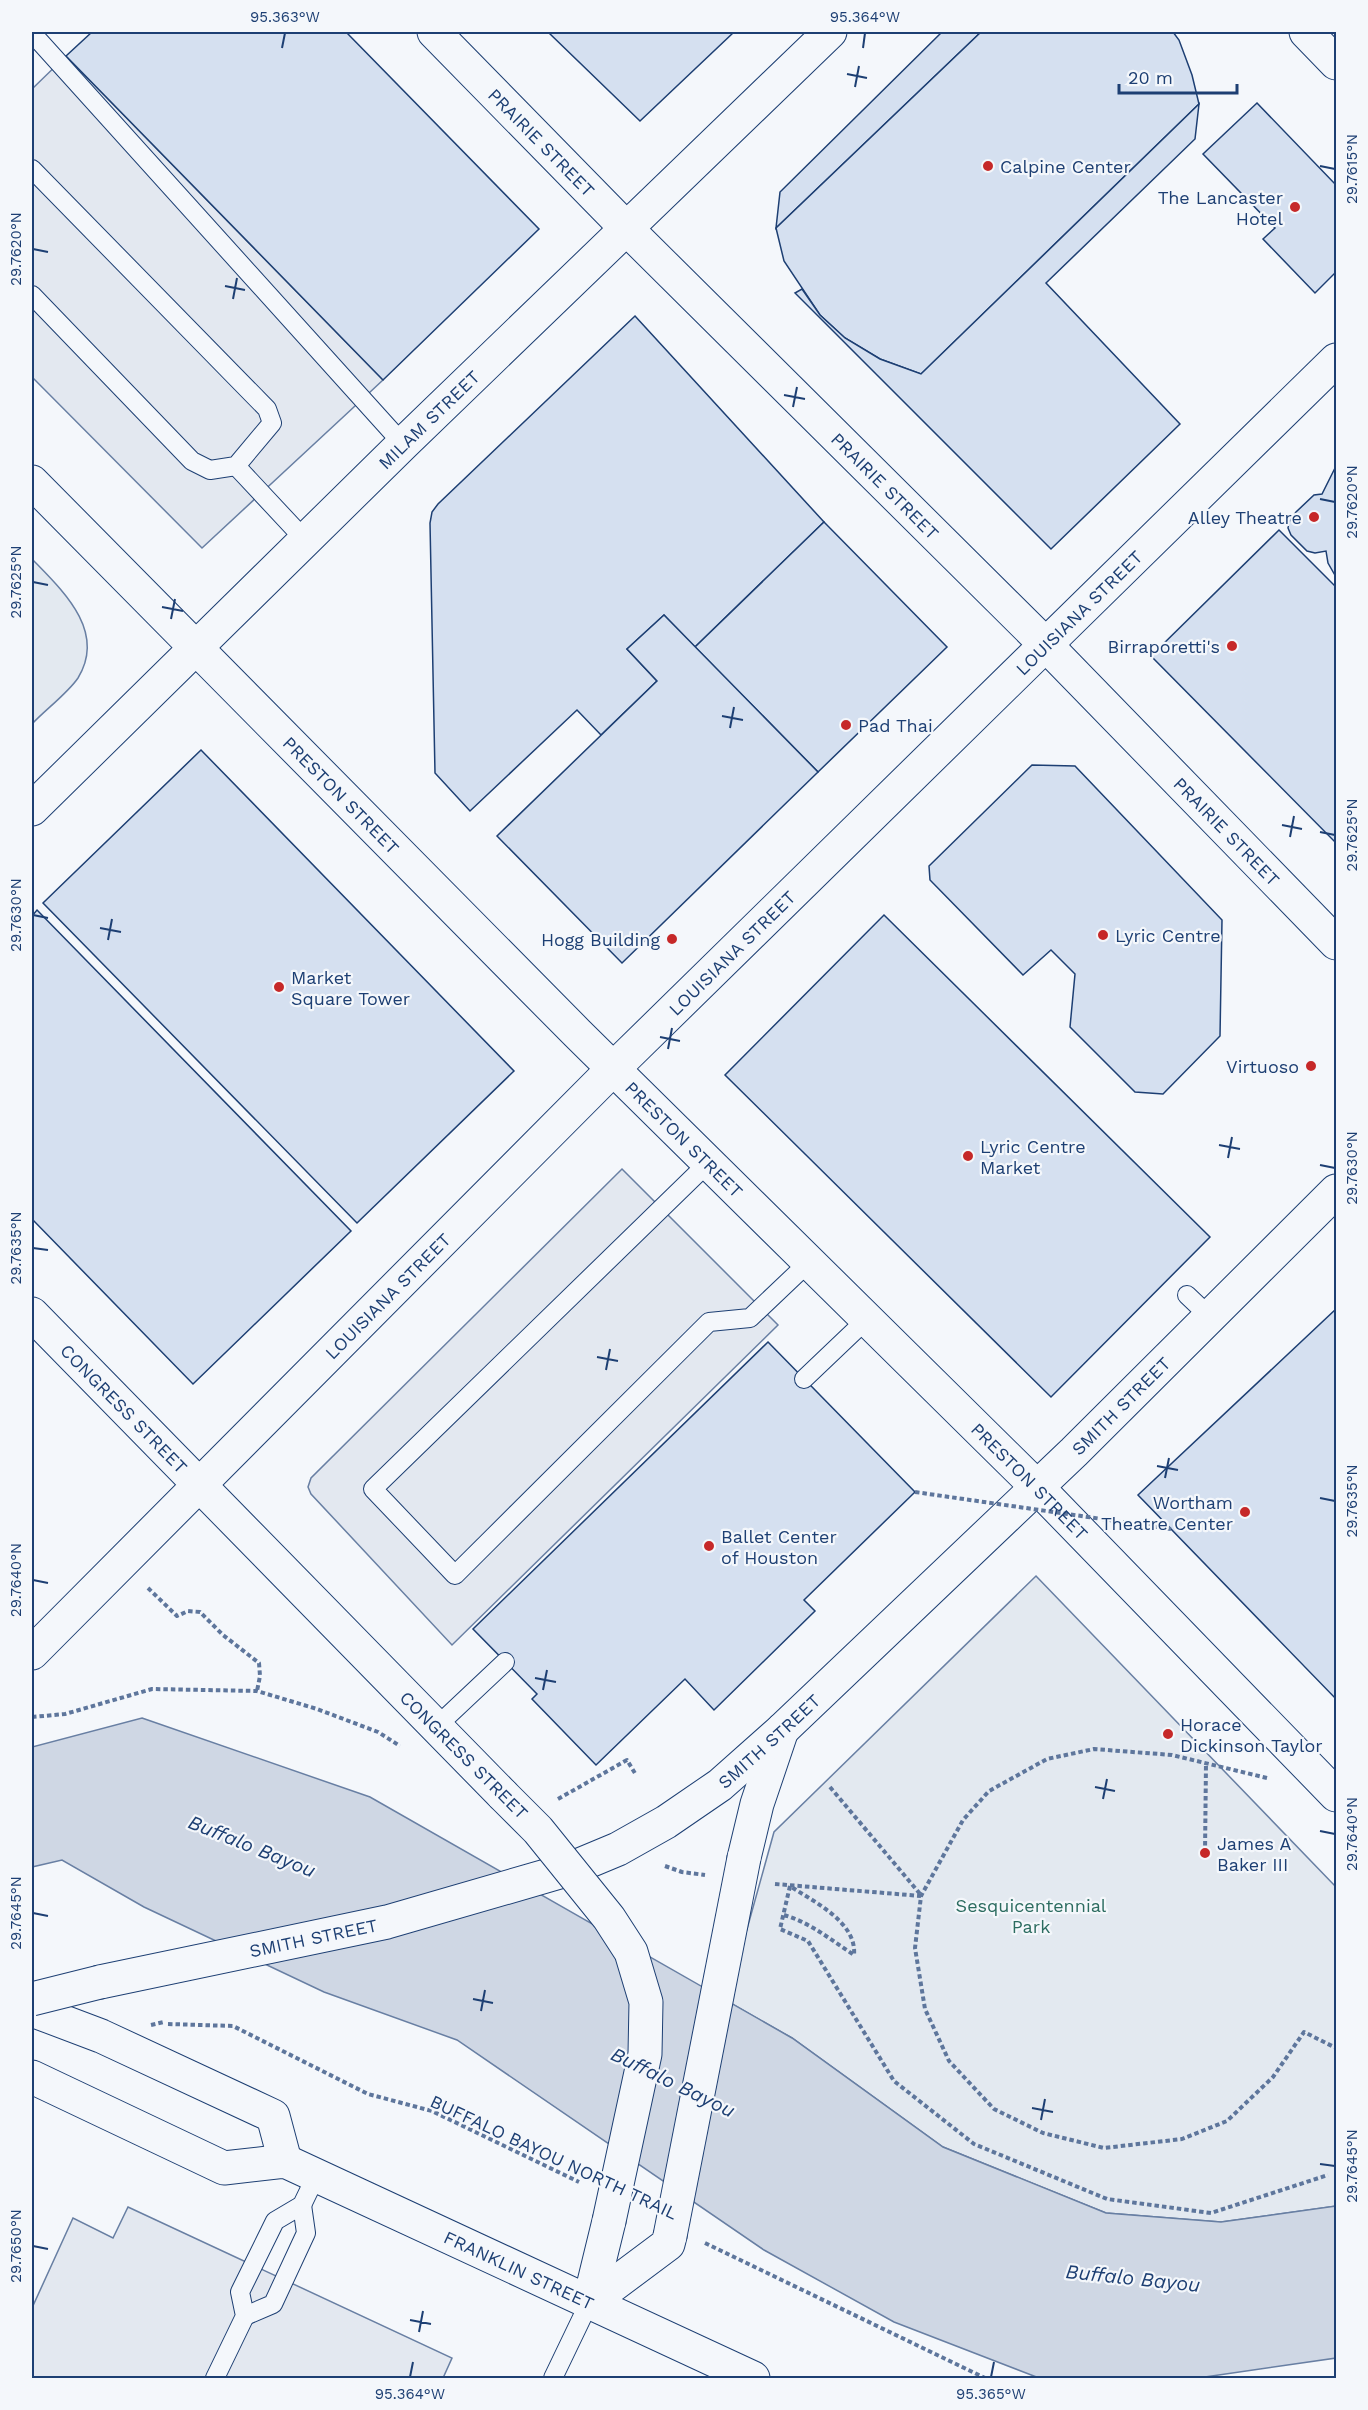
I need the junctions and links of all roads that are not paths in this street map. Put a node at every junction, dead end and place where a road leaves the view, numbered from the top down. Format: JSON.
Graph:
{"nodes":[{"id":1,"x":434,"y":32,"type":"edge"},
{"id":2,"x":830,"y":32,"type":"edge"},
{"id":3,"x":1305,"y":32,"type":"edge"},
{"id":4,"x":32,"y":33,"type":"edge"},
{"id":5,"x":1336,"y":63,"type":"edge"},
{"id":6,"x":32,"y":169,"type":"edge"},
{"id":7,"x":627,"y":229,"type":"junction"},
{"id":8,"x":32,"y":295,"type":"edge"},
{"id":9,"x":1336,"y":360,"type":"edge"},
{"id":10,"x":403,"y":444,"type":"junction"},
{"id":11,"x":236,"y":466,"type":"junction"},
{"id":12,"x":32,"y":482,"type":"edge"},
{"id":13,"x":306,"y":541,"type":"junction"},
{"id":14,"x":1046,"y":645,"type":"junction"},
{"id":15,"x":196,"y":648,"type":"junction"},
{"id":16,"x":32,"y":809,"type":"edge"},
{"id":17,"x":1336,"y":943,"type":"edge"},
{"id":18,"x":613,"y":1069,"type":"junction"},
{"id":19,"x":708,"y":1163,"type":"junction"},
{"id":20,"x":1336,"y":1191,"type":"edge"},
{"id":21,"x":809,"y":1262,"type":"junction"},
{"id":22,"x":32,"y":1314,"type":"edge"},
{"id":23,"x":867,"y":1319,"type":"junction"},
{"id":24,"x":804,"y":1379,"type":"dead end"},
{"id":25,"x":197,"y":1485,"type":"junction"},
{"id":26,"x":1036,"y":1487,"type":"junction"},
{"id":27,"x":35,"y":1649,"type":"edge"},
{"id":28,"x":505,"y":1662,"type":"dead end"},
{"id":29,"x":436,"y":1727,"type":"junction"},
{"id":30,"x":782,"y":1730,"type":"junction"},
{"id":31,"x":1336,"y":1795,"type":"edge"},
{"id":32,"x":570,"y":1869,"type":"junction"},
{"id":33,"x":32,"y":1999,"type":"edge"},
{"id":34,"x":32,"y":2010,"type":"edge"},
{"id":35,"x":41,"y":2081,"type":"edge"},
{"id":36,"x":285,"y":2161,"type":"junction"},
{"id":37,"x":316,"y":2176,"type":"junction"},
{"id":38,"x":302,"y":2205,"type":"junction"},
{"id":39,"x":589,"y":2303,"type":"junction"},
{"id":40,"x":245,"y":2316,"type":"junction"},
{"id":41,"x":215,"y":2379,"type":"edge"},
{"id":42,"x":553,"y":2379,"type":"edge"},
{"id":43,"x":753,"y":2379,"type":"edge"}],
"edges":[{"from":1,"to":7,"type":"main road","name":"PRAIRIE STREET"},
{"from":2,"to":7,"type":"main road","name":"MILAM STREET"},
{"from":3,"to":5,"type":"main road"},
{"from":4,"to":10,"type":"lane"},
{"from":6,"to":11,"type":"lane"},
{"from":7,"to":10,"type":"main road","name":"MILAM STREET"},
{"from":7,"to":14,"type":"main road","name":"PRAIRIE STREET"},
{"from":8,"to":11,"type":"lane"},
{"from":9,"to":14,"type":"main road","name":"LOUISIANA STREET"},
{"from":10,"to":13,"type":"main road","name":"MILAM STREET"},
{"from":11,"to":13,"type":"lane"},
{"from":12,"to":15,"type":"main road","name":"PRESTON STREET"},
{"from":13,"to":15,"type":"main road","name":"MILAM STREET"},
{"from":14,"to":17,"type":"main road","name":"PRAIRIE STREET"},
{"from":14,"to":18,"type":"main road","name":"LOUISIANA STREET"},
{"from":15,"to":16,"type":"main road","name":"MILAM STREET"},
{"from":15,"to":18,"type":"main road","name":"PRESTON STREET"},
{"from":18,"to":19,"type":"main road","name":"PRESTON STREET"},
{"from":18,"to":25,"type":"main road","name":"LOUISIANA STREET"},
{"from":19,"to":21,"type":"main road","name":"PRESTON STREET"},
{"from":19,"to":21,"type":"lane"},
{"from":20,"to":26,"type":"main road","name":"SMITH STREET"},
{"from":21,"to":23,"type":"main road","name":"PRESTON STREET"},
{"from":22,"to":25,"type":"main road","name":"CONGRESS STREET"},
{"from":23,"to":24,"type":"lane"},
{"from":23,"to":26,"type":"main road","name":"PRESTON STREET"},
{"from":25,"to":27,"type":"main road","name":"LOUISIANA STREET"},
{"from":25,"to":29,"type":"main road","name":"CONGRESS STREET"},
{"from":26,"to":30,"type":"main road","name":"SMITH STREET"},
{"from":26,"to":31,"type":"main road","name":"PRESTON STREET"},
{"from":28,"to":29,"type":"lane"},
{"from":29,"to":32,"type":"main road","name":"CONGRESS STREET","bridge":true},
{"from":30,"to":32,"type":"main road","name":"SMITH STREET"},
{"from":30,"to":39,"type":"main road","bridge":true},
{"from":32,"to":33,"type":"main road","name":"SMITH STREET","bridge":true},
{"from":32,"to":39,"type":"main road","name":"CONGRESS STREET","bridge":true},
{"from":34,"to":36,"type":"main road"},
{"from":35,"to":36,"type":"main road"},
{"from":36,"to":37,"type":"main road","name":"FRANKLIN STREET"},
{"from":37,"to":38,"type":"lane"},
{"from":37,"to":39,"type":"main road","name":"FRANKLIN STREET"},
{"from":38,"to":40,"type":"lane"},
{"from":38,"to":40,"type":"lane"},
{"from":39,"to":42,"type":"lane"},
{"from":39,"to":43,"type":"main road","name":"FRANKLIN STREET"},
{"from":40,"to":41,"type":"lane"}]}
